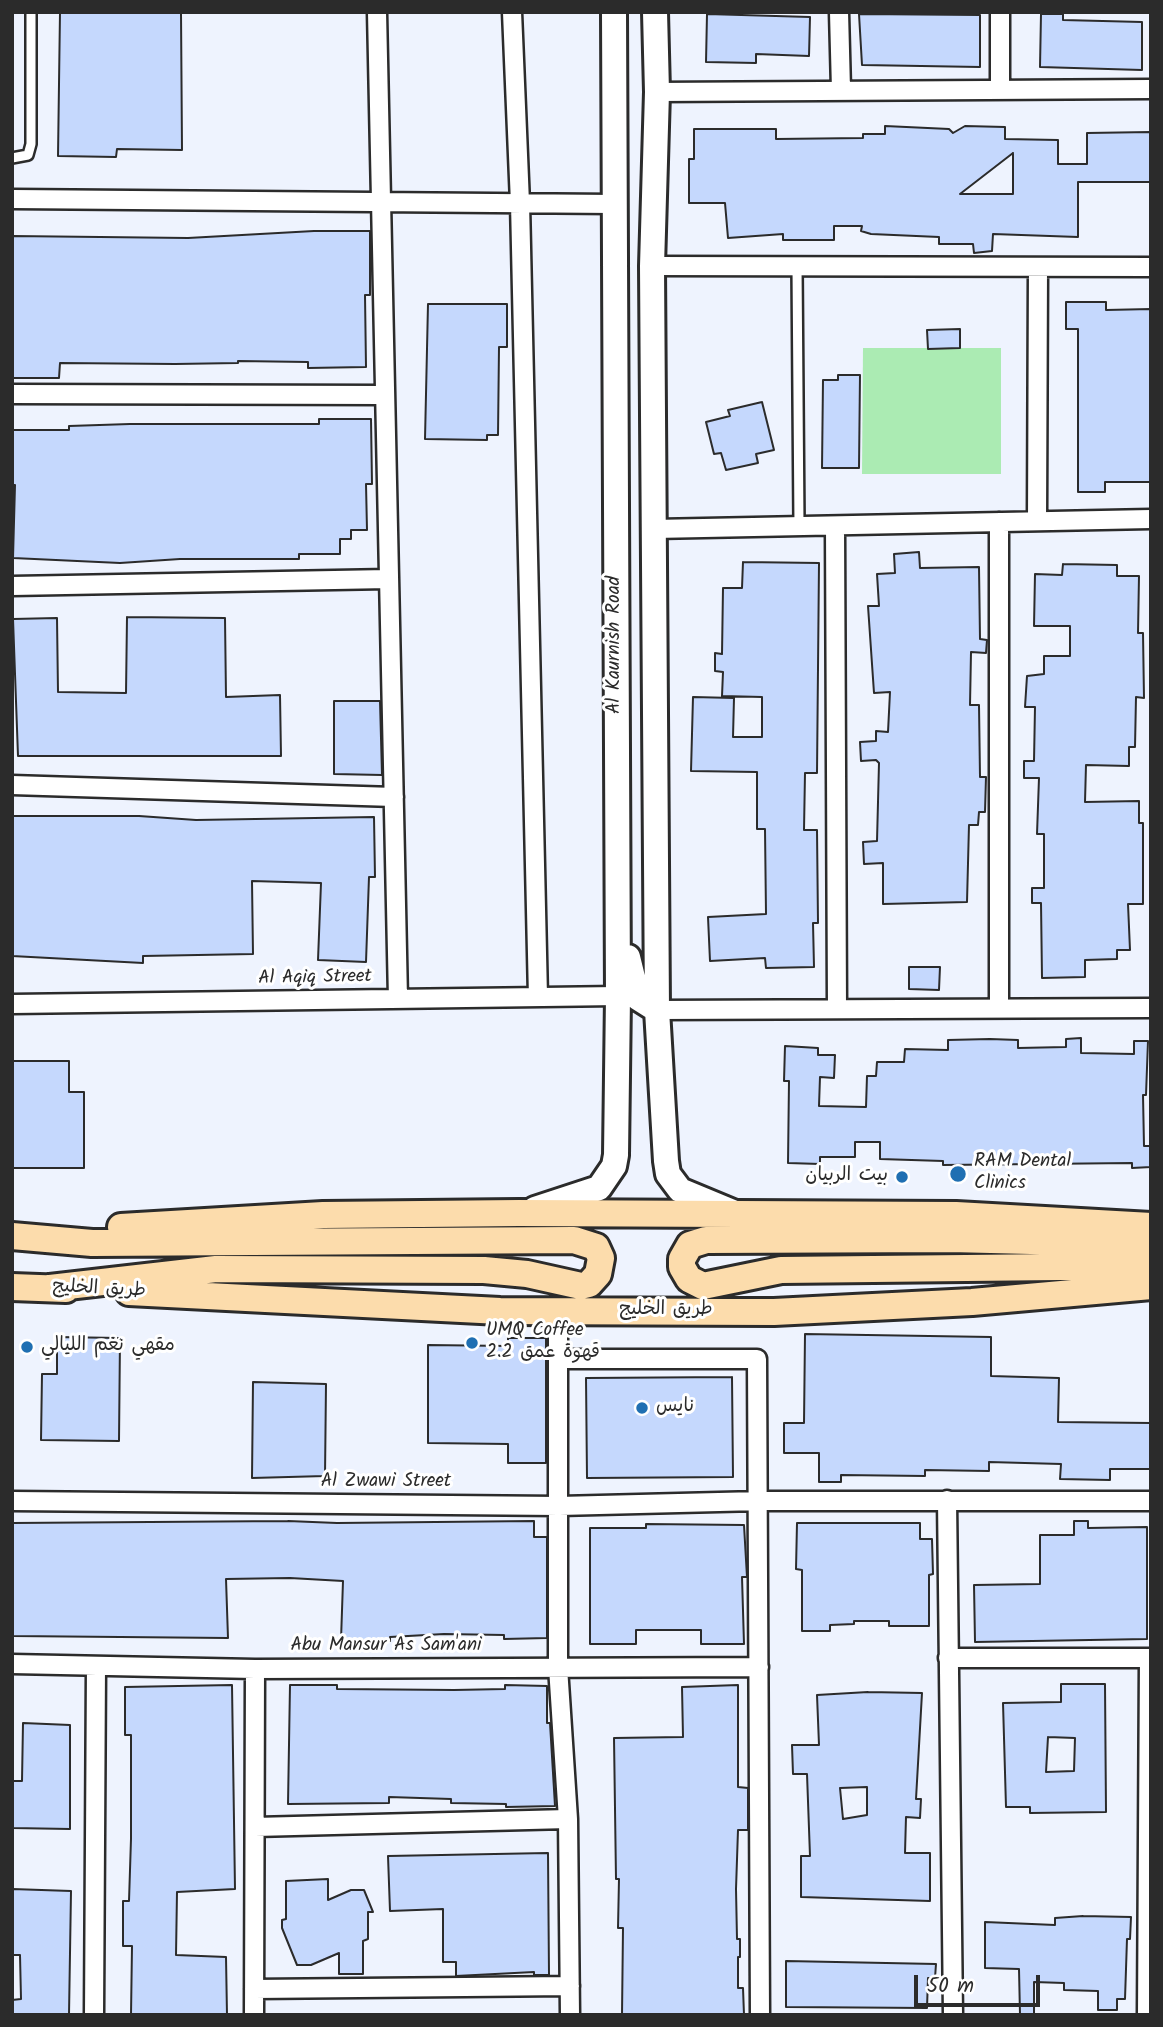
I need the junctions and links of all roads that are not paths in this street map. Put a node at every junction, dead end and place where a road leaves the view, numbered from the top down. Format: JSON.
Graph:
{"nodes":[{"id":1,"x":31,"y":12,"type":"edge"},
{"id":2,"x":377,"y":12,"type":"edge"},
{"id":3,"x":512,"y":12,"type":"edge"},
{"id":4,"x":614,"y":12,"type":"edge"},
{"id":5,"x":655,"y":12,"type":"edge"},
{"id":6,"x":839,"y":12,"type":"edge"},
{"id":7,"x":1000,"y":12,"type":"edge"},
{"id":8,"x":1000,"y":89,"type":"junction"},
{"id":9,"x":1151,"y":89,"type":"edge"},
{"id":10,"x":841,"y":90,"type":"junction"},
{"id":11,"x":657,"y":92,"type":"junction"},
{"id":12,"x":12,"y":158,"type":"edge"},
{"id":13,"x":12,"y":199,"type":"edge"},
{"id":14,"x":380,"y":200,"type":"junction"},
{"id":15,"x":520,"y":203,"type":"junction"},
{"id":16,"x":614,"y":204,"type":"junction"},
{"id":17,"x":652,"y":266,"type":"junction"},
{"id":18,"x":797,"y":266,"type":"junction"},
{"id":19,"x":1038,"y":267,"type":"junction"},
{"id":20,"x":1151,"y":267,"type":"edge"},
{"id":21,"x":653,"y":358,"type":"junction"},
{"id":22,"x":12,"y":394,"type":"edge"},
{"id":23,"x":384,"y":396,"type":"junction"},
{"id":24,"x":1151,"y":519,"type":"edge"},
{"id":25,"x":1037,"y":521,"type":"junction"},
{"id":26,"x":999,"y":522,"type":"junction"},
{"id":27,"x":799,"y":526,"type":"junction"},
{"id":28,"x":835,"y":526,"type":"junction"},
{"id":29,"x":654,"y":529,"type":"junction"},
{"id":30,"x":388,"y":579,"type":"junction"},
{"id":31,"x":12,"y":586,"type":"edge"},
{"id":32,"x":12,"y":785,"type":"edge"},
{"id":33,"x":394,"y":797,"type":"junction"},
{"id":34,"x":617,"y":877,"type":"junction"},
{"id":35,"x":618,"y":996,"type":"junction"},
{"id":36,"x":537,"y":997,"type":"junction"},
{"id":37,"x":398,"y":999,"type":"junction"},
{"id":38,"x":12,"y":1004,"type":"edge"},
{"id":39,"x":1151,"y":1007,"type":"edge"},
{"id":40,"x":999,"y":1008,"type":"junction"},
{"id":41,"x":836,"y":1009,"type":"junction"},
{"id":42,"x":657,"y":1010,"type":"junction"},
{"id":43,"x":519,"y":1213,"type":"junction"},
{"id":44,"x":740,"y":1215,"type":"junction"},
{"id":45,"x":1151,"y":1226,"type":"edge"},
{"id":46,"x":12,"y":1233,"type":"edge"},
{"id":47,"x":1151,"y":1244,"type":"edge"},
{"id":48,"x":1151,"y":1266,"type":"edge"},
{"id":49,"x":1151,"y":1286,"type":"edge"},
{"id":50,"x":12,"y":1287,"type":"edge"},
{"id":51,"x":50,"y":1288,"type":"junction"},
{"id":52,"x":558,"y":1311,"type":"junction"},
{"id":53,"x":560,"y":1359,"type":"junction"},
{"id":54,"x":947,"y":1500,"type":"junction"},
{"id":55,"x":12,"y":1501,"type":"edge"},
{"id":56,"x":759,"y":1501,"type":"junction"},
{"id":57,"x":1151,"y":1501,"type":"edge"},
{"id":58,"x":559,"y":1506,"type":"junction"},
{"id":59,"x":948,"y":1658,"type":"junction"},
{"id":60,"x":1150,"y":1658,"type":"edge"},
{"id":61,"x":12,"y":1664,"type":"edge"},
{"id":62,"x":96,"y":1666,"type":"junction"},
{"id":63,"x":558,"y":1667,"type":"junction"},
{"id":64,"x":759,"y":1667,"type":"junction"},
{"id":65,"x":255,"y":1669,"type":"junction"},
{"id":66,"x":568,"y":1819,"type":"junction"},
{"id":67,"x":255,"y":1827,"type":"junction"},
{"id":68,"x":570,"y":1986,"type":"junction"},
{"id":69,"x":254,"y":1989,"type":"junction"},
{"id":70,"x":94,"y":2015,"type":"edge"},
{"id":71,"x":254,"y":2015,"type":"edge"},
{"id":72,"x":570,"y":2015,"type":"edge"},
{"id":73,"x":760,"y":2015,"type":"edge"},
{"id":74,"x":953,"y":2015,"type":"edge"},
{"id":75,"x":1147,"y":2015,"type":"edge"}],
"edges":[{"from":1,"to":12,"type":"lane"},
{"from":2,"to":14,"type":"street"},
{"from":3,"to":15,"type":"street"},
{"from":4,"to":16,"type":"street","name":"Al Kaurnish Road"},
{"from":5,"to":11,"type":"street","name":"Al Kaurnish Road"},
{"from":6,"to":10,"type":"street"},
{"from":7,"to":8,"type":"street"},
{"from":8,"to":9,"type":"street"},
{"from":8,"to":10,"type":"street"},
{"from":10,"to":11,"type":"street"},
{"from":11,"to":17,"type":"street","name":"Al Kaurnish Road"},
{"from":13,"to":14,"type":"street"},
{"from":14,"to":15,"type":"street"},
{"from":14,"to":23,"type":"street"},
{"from":15,"to":16,"type":"street"},
{"from":15,"to":36,"type":"street"},
{"from":16,"to":21,"type":"street"},
{"from":16,"to":34,"type":"street","name":"Al Kaurnish Road"},
{"from":17,"to":18,"type":"street"},
{"from":17,"to":21,"type":"street","name":"Al Kaurnish Road"},
{"from":18,"to":19,"type":"street"},
{"from":18,"to":27,"type":"lane"},
{"from":19,"to":20,"type":"street"},
{"from":19,"to":25,"type":"street"},
{"from":21,"to":29,"type":"street","name":"Al Kaurnish Road"},
{"from":22,"to":23,"type":"street"},
{"from":23,"to":30,"type":"street"},
{"from":24,"to":25,"type":"street"},
{"from":25,"to":26,"type":"street"},
{"from":26,"to":28,"type":"street"},
{"from":26,"to":40,"type":"street"},
{"from":27,"to":28,"type":"street"},
{"from":27,"to":29,"type":"street"},
{"from":28,"to":41,"type":"street"},
{"from":29,"to":42,"type":"street","name":"Al Kaurnish Road"},
{"from":30,"to":31,"type":"street"},
{"from":30,"to":33,"type":"street"},
{"from":32,"to":33,"type":"street"},
{"from":33,"to":37,"type":"street"},
{"from":34,"to":35,"type":"street","name":"Al Kaurnish Road"},
{"from":34,"to":42,"type":"street"},
{"from":35,"to":36,"type":"street","name":"Al Aqiq Street"},
{"from":35,"to":43,"type":"street","name":"Al Kaurnish Road"},
{"from":36,"to":37,"type":"street","name":"Al Aqiq Street"},
{"from":37,"to":38,"type":"street","name":"Al Aqiq Street"},
{"from":39,"to":40,"type":"street"},
{"from":40,"to":41,"type":"street"},
{"from":41,"to":42,"type":"street"},
{"from":42,"to":44,"type":"street","name":"Al Kaurnish Road"},
{"from":43,"to":44,"type":"main road"},
{"from":43,"to":46,"type":"main road"},
{"from":44,"to":45,"type":"main road"},
{"from":46,"to":51,"type":"main road"},
{"from":47,"to":48,"type":"main road"},
{"from":49,"to":52,"type":"main road","name":"طريق الخليج"},
{"from":50,"to":51,"type":"main road","name":"طريق الخليج"},
{"from":51,"to":52,"type":"main road","name":"طريق الخليج"},
{"from":52,"to":53,"type":"street"},
{"from":53,"to":56,"type":"street"},
{"from":53,"to":58,"type":"street"},
{"from":54,"to":56,"type":"street","name":"Al Zwawi Street"},
{"from":54,"to":57,"type":"street","name":"Al Zwawi Street"},
{"from":54,"to":59,"type":"street"},
{"from":55,"to":58,"type":"street","name":"Al Zwawi Street"},
{"from":56,"to":58,"type":"street","name":"Al Zwawi Street"},
{"from":56,"to":64,"type":"street"},
{"from":58,"to":63,"type":"street"},
{"from":59,"to":60,"type":"street"},
{"from":59,"to":74,"type":"street"},
{"from":60,"to":75,"type":"street"},
{"from":61,"to":62,"type":"street","name":"Abu Mansur As Sam'ani"},
{"from":62,"to":65,"type":"street","name":"Abu Mansur As Sam'ani"},
{"from":62,"to":70,"type":"street"},
{"from":63,"to":64,"type":"street","name":"Abu Mansur As Sam'ani"},
{"from":63,"to":65,"type":"street","name":"Abu Mansur As Sam'ani"},
{"from":63,"to":66,"type":"street"},
{"from":64,"to":73,"type":"street"},
{"from":65,"to":67,"type":"street"},
{"from":66,"to":67,"type":"street"},
{"from":66,"to":68,"type":"street"},
{"from":67,"to":69,"type":"street"},
{"from":68,"to":69,"type":"street"},
{"from":68,"to":72,"type":"street"},
{"from":69,"to":71,"type":"street"}]}
